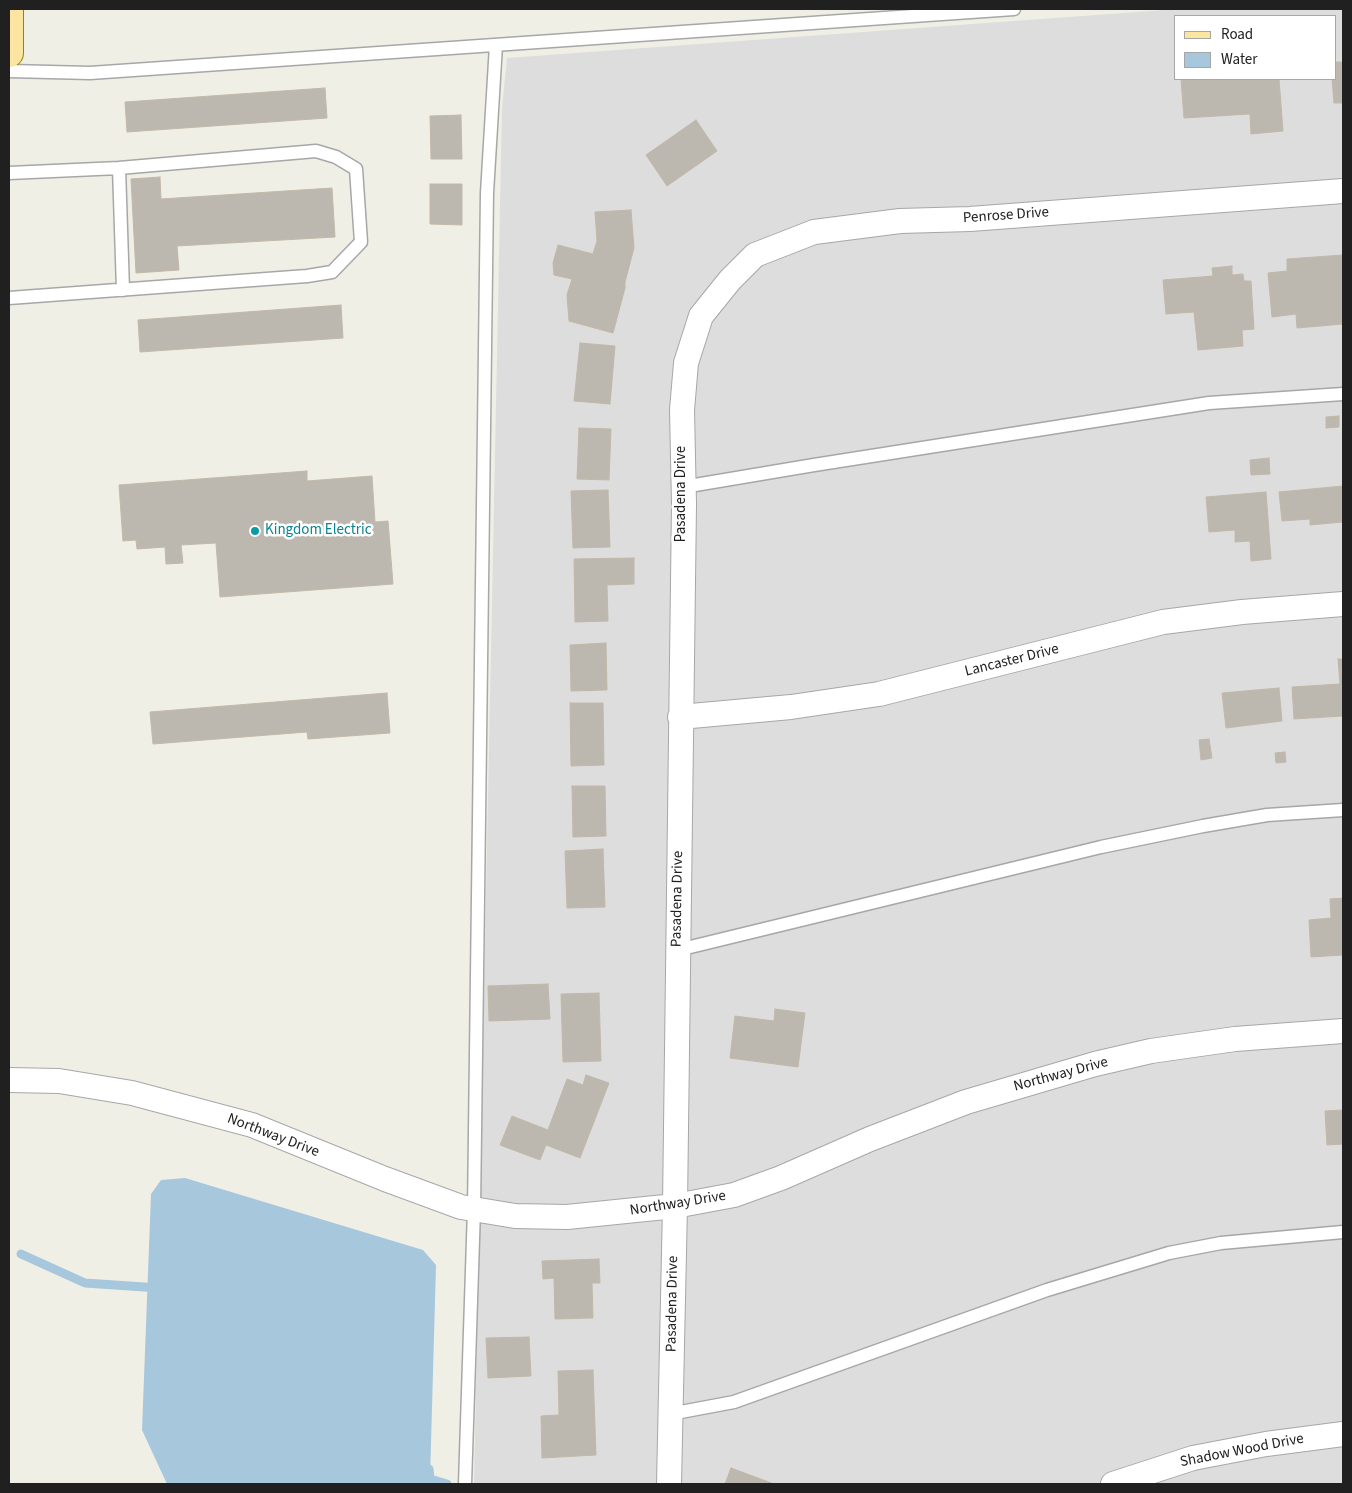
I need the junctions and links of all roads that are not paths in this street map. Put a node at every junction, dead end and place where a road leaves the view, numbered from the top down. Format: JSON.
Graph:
{"nodes":[{"id":1,"x":9,"y":9,"type":"edge"},
{"id":2,"x":1014,"y":9,"type":"edge"},
{"id":3,"x":496,"y":45,"type":"junction"},
{"id":4,"x":9,"y":53,"type":"edge"},
{"id":5,"x":9,"y":71,"type":"edge"},
{"id":6,"x":119,"y":168,"type":"junction"},
{"id":7,"x":9,"y":173,"type":"edge"},
{"id":8,"x":1343,"y":190,"type":"edge"},
{"id":9,"x":123,"y":290,"type":"junction"},
{"id":10,"x":9,"y":298,"type":"edge"},
{"id":11,"x":701,"y":316,"type":"joint"},
{"id":12,"x":1343,"y":394,"type":"edge"},
{"id":13,"x":683,"y":487,"type":"junction"},
{"id":14,"x":1343,"y":604,"type":"edge"},
{"id":15,"x":680,"y":717,"type":"junction"},
{"id":16,"x":1343,"y":810,"type":"edge"},
{"id":17,"x":678,"y":950,"type":"junction"},
{"id":18,"x":1343,"y":1031,"type":"edge"},
{"id":19,"x":9,"y":1080,"type":"edge"},
{"id":20,"x":675,"y":1206,"type":"junction"},
{"id":21,"x":474,"y":1209,"type":"junction"},
{"id":22,"x":1343,"y":1232,"type":"edge"},
{"id":23,"x":670,"y":1414,"type":"junction"},
{"id":24,"x":1343,"y":1434,"type":"edge"},
{"id":25,"x":465,"y":1484,"type":"edge"},
{"id":26,"x":669,"y":1484,"type":"edge"},
{"id":27,"x":1113,"y":1484,"type":"edge"}],
"edges":[{"from":1,"to":4,"type":"main road"},
{"from":2,"to":3,"type":"lane"},
{"from":3,"to":5,"type":"lane"},
{"from":3,"to":21,"type":"lane"},
{"from":6,"to":7,"type":"lane"},
{"from":6,"to":9,"type":"lane"},
{"from":6,"to":9,"type":"lane"},
{"from":8,"to":11,"type":"street","name":"Penrose Drive"},
{"from":9,"to":10,"type":"lane"},
{"from":11,"to":13,"type":"street","name":"Pasadena Drive"},
{"from":12,"to":13,"type":"lane"},
{"from":13,"to":15,"type":"street","name":"Pasadena Drive"},
{"from":14,"to":15,"type":"street","name":"Lancaster Drive"},
{"from":15,"to":17,"type":"street","name":"Pasadena Drive"},
{"from":16,"to":17,"type":"lane"},
{"from":17,"to":20,"type":"street","name":"Pasadena Drive"},
{"from":18,"to":20,"type":"street","name":"Northway Drive"},
{"from":19,"to":21,"type":"street","name":"Northway Drive"},
{"from":20,"to":21,"type":"street","name":"Northway Drive"},
{"from":20,"to":23,"type":"street","name":"Pasadena Drive"},
{"from":21,"to":25,"type":"lane"},
{"from":22,"to":23,"type":"lane"},
{"from":23,"to":26,"type":"street","name":"Pasadena Drive"},
{"from":24,"to":27,"type":"street","name":"Shadow Wood Drive"}]}
